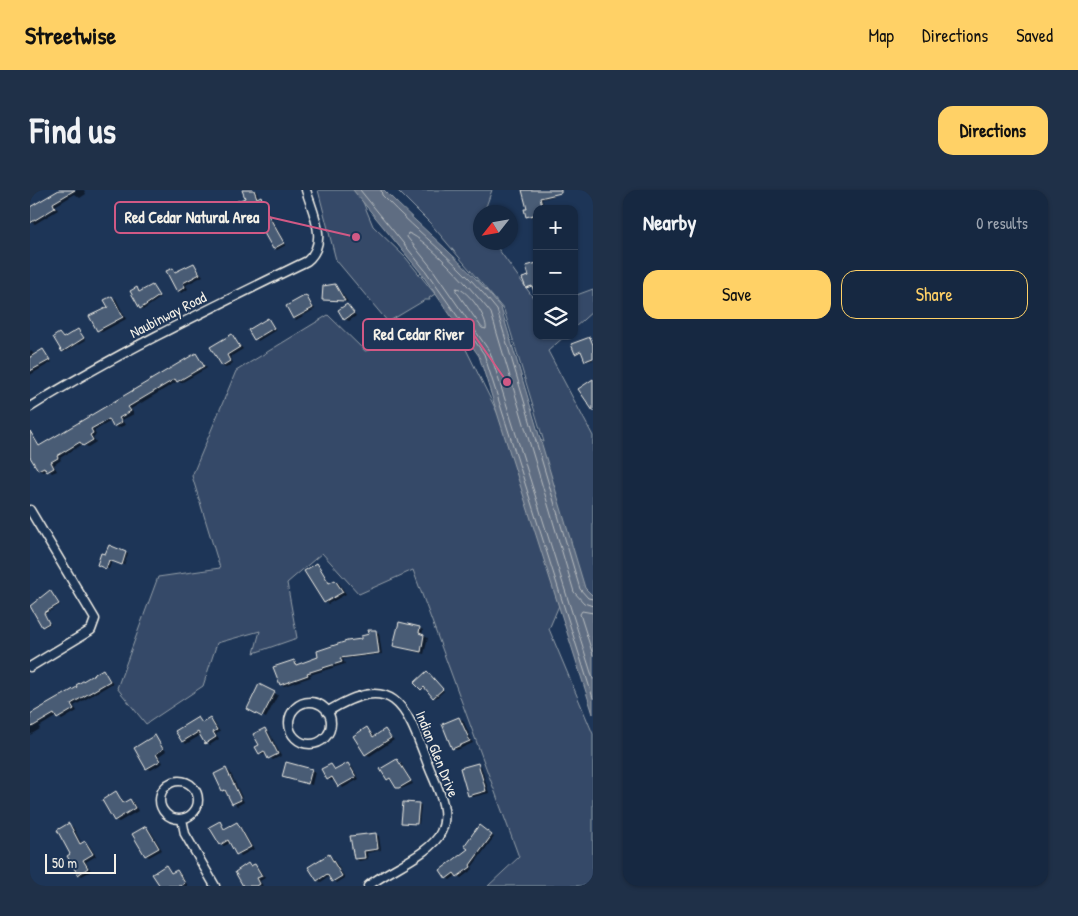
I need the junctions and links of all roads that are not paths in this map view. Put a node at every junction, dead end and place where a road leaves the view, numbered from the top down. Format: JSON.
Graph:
{"nodes":[{"id":1,"x":306,"y":190,"type":"edge"},
{"id":2,"x":30,"y":407,"type":"edge"},
{"id":3,"x":30,"y":510,"type":"edge"},
{"id":4,"x":30,"y":667,"type":"edge"},
{"id":5,"x":327,"y":712,"type":"junction"},
{"id":6,"x":182,"y":819,"type":"junction"},
{"id":7,"x":215,"y":886,"type":"edge"},
{"id":8,"x":368,"y":886,"type":"edge"}],
"edges":[{"from":1,"to":2,"type":"street","name":"Naubinway Road"},
{"from":3,"to":4,"type":"street"},
{"from":5,"to":5,"type":"street"},
{"from":5,"to":8,"type":"street","name":"Indian Glen Drive"},
{"from":6,"to":6,"type":"street"},
{"from":6,"to":7,"type":"street"}]}
